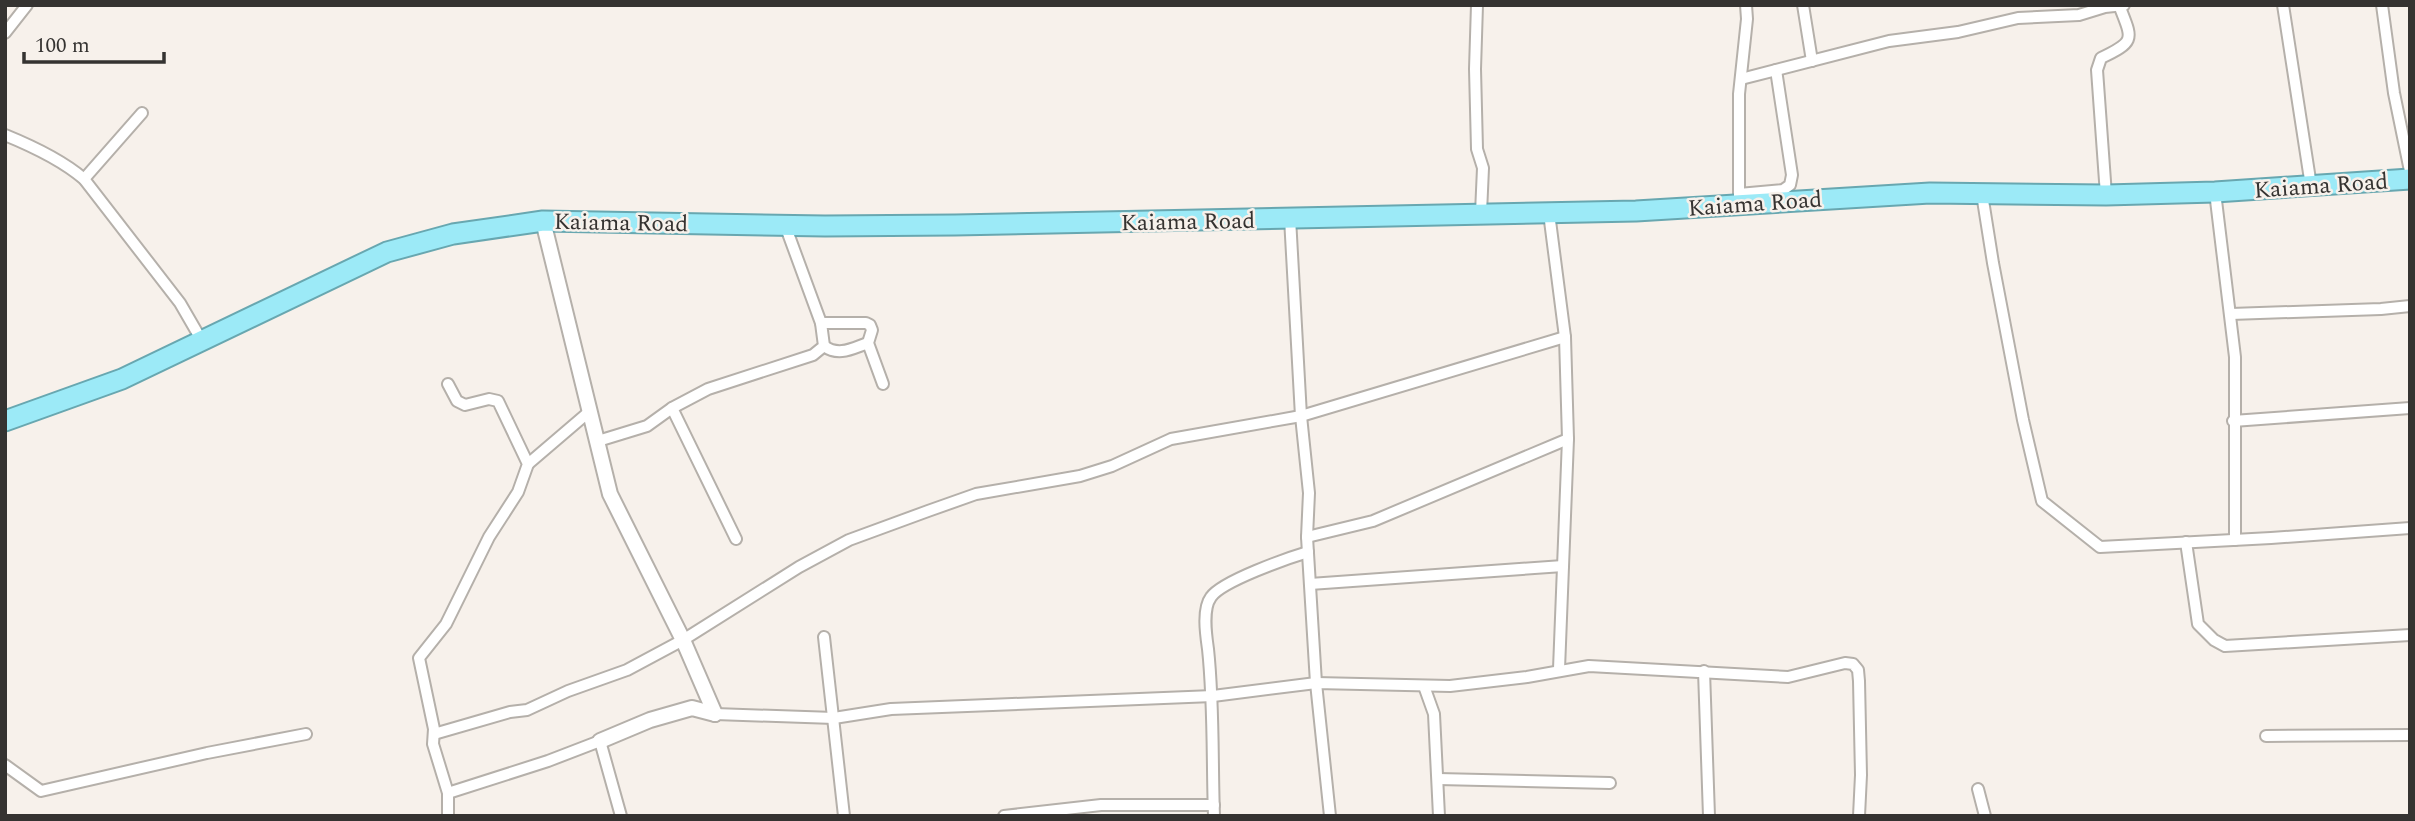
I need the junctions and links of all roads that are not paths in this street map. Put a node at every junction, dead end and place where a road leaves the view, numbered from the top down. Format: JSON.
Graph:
{"nodes":[{"id":1,"x":27,"y":5,"type":"edge"},
{"id":2,"x":1476,"y":5,"type":"edge"},
{"id":3,"x":1746,"y":5,"type":"edge"},
{"id":4,"x":1803,"y":5,"type":"edge"},
{"id":5,"x":2283,"y":5,"type":"edge"},
{"id":6,"x":2382,"y":5,"type":"edge"},
{"id":7,"x":2121,"y":6,"type":"edge"},
{"id":8,"x":5,"y":33,"type":"edge"},
{"id":9,"x":1812,"y":61,"type":"junction"},
{"id":10,"x":1776,"y":70,"type":"junction"},
{"id":11,"x":1741,"y":79,"type":"junction"},
{"id":12,"x":142,"y":113,"type":"dead end"},
{"id":13,"x":5,"y":135,"type":"edge"},
{"id":14,"x":2410,"y":171,"type":"edge"},
{"id":15,"x":84,"y":179,"type":"junction"},
{"id":16,"x":2410,"y":179,"type":"edge"},
{"id":17,"x":2311,"y":186,"type":"junction"},
{"id":18,"x":2216,"y":192,"type":"junction"},
{"id":19,"x":1983,"y":194,"type":"junction"},
{"id":20,"x":2106,"y":195,"type":"junction"},
{"id":21,"x":1739,"y":199,"type":"junction"},
{"id":22,"x":1481,"y":213,"type":"junction"},
{"id":23,"x":1549,"y":213,"type":"junction"},
{"id":24,"x":1290,"y":218,"type":"junction"},
{"id":25,"x":543,"y":221,"type":"junction"},
{"id":26,"x":785,"y":225,"type":"junction"},
{"id":27,"x":2410,"y":306,"type":"edge"},
{"id":28,"x":2231,"y":314,"type":"junction"},
{"id":29,"x":821,"y":323,"type":"junction"},
{"id":30,"x":1565,"y":337,"type":"junction"},
{"id":31,"x":202,"y":341,"type":"junction"},
{"id":32,"x":868,"y":343,"type":"junction"},
{"id":33,"x":824,"y":346,"type":"junction"},
{"id":34,"x":448,"y":384,"type":"dead end"},
{"id":35,"x":883,"y":384,"type":"dead end"},
{"id":36,"x":672,"y":408,"type":"junction"},
{"id":37,"x":2410,"y":408,"type":"edge"},
{"id":38,"x":590,"y":411,"type":"junction"},
{"id":39,"x":1301,"y":416,"type":"junction"},
{"id":40,"x":5,"y":421,"type":"edge"},
{"id":41,"x":2233,"y":421,"type":"junction"},
{"id":42,"x":1568,"y":439,"type":"junction"},
{"id":43,"x":598,"y":441,"type":"junction"},
{"id":44,"x":528,"y":464,"type":"junction"},
{"id":45,"x":2410,"y":528,"type":"edge"},
{"id":46,"x":1307,"y":537,"type":"junction"},
{"id":47,"x":736,"y":538,"type":"dead end"},
{"id":48,"x":2235,"y":540,"type":"junction"},
{"id":49,"x":2186,"y":542,"type":"junction"},
{"id":50,"x":1308,"y":552,"type":"junction"},
{"id":51,"x":1563,"y":566,"type":"junction"},
{"id":52,"x":1310,"y":583,"type":"junction"},
{"id":53,"x":2410,"y":635,"type":"edge"},
{"id":54,"x":824,"y":637,"type":"dead end"},
{"id":55,"x":683,"y":640,"type":"junction"},
{"id":56,"x":1559,"y":669,"type":"junction"},
{"id":57,"x":1704,"y":671,"type":"junction"},
{"id":58,"x":1316,"y":683,"type":"junction"},
{"id":59,"x":1424,"y":686,"type":"junction"},
{"id":60,"x":1213,"y":696,"type":"junction"},
{"id":61,"x":715,"y":714,"type":"junction"},
{"id":62,"x":834,"y":718,"type":"junction"},
{"id":63,"x":306,"y":734,"type":"dead end"},
{"id":64,"x":434,"y":734,"type":"junction"},
{"id":65,"x":2410,"y":735,"type":"edge"},
{"id":66,"x":2266,"y":736,"type":"dead end"},
{"id":67,"x":600,"y":741,"type":"junction"},
{"id":68,"x":5,"y":765,"type":"edge"},
{"id":69,"x":1438,"y":779,"type":"junction"},
{"id":70,"x":1610,"y":783,"type":"dead end"},
{"id":71,"x":1978,"y":789,"type":"dead end"},
{"id":72,"x":448,"y":793,"type":"junction"},
{"id":73,"x":1214,"y":810,"type":"edge"},
{"id":74,"x":449,"y":816,"type":"edge"},
{"id":75,"x":621,"y":816,"type":"edge"},
{"id":76,"x":845,"y":816,"type":"edge"},
{"id":77,"x":1004,"y":816,"type":"edge"},
{"id":78,"x":1330,"y":816,"type":"edge"},
{"id":79,"x":1439,"y":816,"type":"edge"},
{"id":80,"x":1709,"y":816,"type":"edge"},
{"id":81,"x":1859,"y":816,"type":"edge"},
{"id":82,"x":1985,"y":816,"type":"edge"}],
"edges":[{"from":1,"to":8,"type":"street"},
{"from":2,"to":22,"type":"street"},
{"from":3,"to":11,"type":"street"},
{"from":4,"to":9,"type":"street"},
{"from":5,"to":17,"type":"street"},
{"from":6,"to":14,"type":"street"},
{"from":7,"to":9,"type":"street"},
{"from":7,"to":20,"type":"street"},
{"from":9,"to":10,"type":"street"},
{"from":10,"to":11,"type":"street"},
{"from":10,"to":21,"type":"street"},
{"from":11,"to":21,"type":"street"},
{"from":12,"to":15,"type":"street"},
{"from":13,"to":15,"type":"street"},
{"from":15,"to":31,"type":"street"},
{"from":16,"to":17,"type":"highway","name":"Kaiama Road"},
{"from":17,"to":18,"type":"highway","name":"Kaiama Road"},
{"from":18,"to":20,"type":"highway","name":"Kaiama Road"},
{"from":18,"to":28,"type":"street"},
{"from":19,"to":20,"type":"highway","name":"Kaiama Road"},
{"from":19,"to":21,"type":"highway","name":"Kaiama Road"},
{"from":19,"to":49,"type":"street"},
{"from":21,"to":23,"type":"highway","name":"Kaiama Road"},
{"from":22,"to":23,"type":"highway","name":"Kaiama Road"},
{"from":22,"to":24,"type":"highway","name":"Kaiama Road"},
{"from":23,"to":30,"type":"street"},
{"from":24,"to":26,"type":"highway","name":"Kaiama Road"},
{"from":24,"to":39,"type":"street"},
{"from":25,"to":26,"type":"highway","name":"Kaiama Road"},
{"from":25,"to":31,"type":"highway","name":"Kaiama Road"},
{"from":25,"to":38,"type":"street"},
{"from":26,"to":29,"type":"street"},
{"from":27,"to":28,"type":"street"},
{"from":28,"to":41,"type":"street"},
{"from":29,"to":32,"type":"street"},
{"from":29,"to":33,"type":"street"},
{"from":30,"to":39,"type":"street"},
{"from":30,"to":42,"type":"street"},
{"from":31,"to":40,"type":"highway","name":"Kaiama Road"},
{"from":32,"to":33,"type":"street"},
{"from":32,"to":35,"type":"street"},
{"from":33,"to":36,"type":"street"},
{"from":34,"to":44,"type":"street"},
{"from":36,"to":43,"type":"street"},
{"from":36,"to":47,"type":"street"},
{"from":37,"to":41,"type":"street"},
{"from":38,"to":43,"type":"street"},
{"from":38,"to":44,"type":"street"},
{"from":39,"to":46,"type":"street"},
{"from":39,"to":55,"type":"street"},
{"from":41,"to":48,"type":"street"},
{"from":42,"to":46,"type":"street"},
{"from":42,"to":51,"type":"street"},
{"from":43,"to":55,"type":"street"},
{"from":44,"to":64,"type":"street"},
{"from":45,"to":48,"type":"street"},
{"from":46,"to":50,"type":"street"},
{"from":48,"to":49,"type":"street"},
{"from":49,"to":53,"type":"street"},
{"from":50,"to":52,"type":"street"},
{"from":50,"to":60,"type":"street"},
{"from":51,"to":52,"type":"street"},
{"from":51,"to":56,"type":"street"},
{"from":52,"to":58,"type":"street"},
{"from":54,"to":62,"type":"street"},
{"from":55,"to":61,"type":"street"},
{"from":55,"to":64,"type":"street"},
{"from":56,"to":57,"type":"street"},
{"from":56,"to":59,"type":"street"},
{"from":57,"to":80,"type":"street"},
{"from":57,"to":81,"type":"street"},
{"from":58,"to":59,"type":"street"},
{"from":58,"to":60,"type":"street"},
{"from":58,"to":78,"type":"street"},
{"from":59,"to":69,"type":"street"},
{"from":60,"to":62,"type":"street"},
{"from":60,"to":73,"type":"street"},
{"from":61,"to":62,"type":"street"},
{"from":61,"to":67,"type":"street"},
{"from":62,"to":76,"type":"street"},
{"from":63,"to":68,"type":"street"},
{"from":64,"to":72,"type":"street"},
{"from":65,"to":66,"type":"street"},
{"from":67,"to":72,"type":"street"},
{"from":67,"to":75,"type":"street"},
{"from":69,"to":70,"type":"street"},
{"from":69,"to":79,"type":"street"},
{"from":71,"to":82,"type":"street"},
{"from":72,"to":74,"type":"street"},
{"from":73,"to":77,"type":"street"}]}
